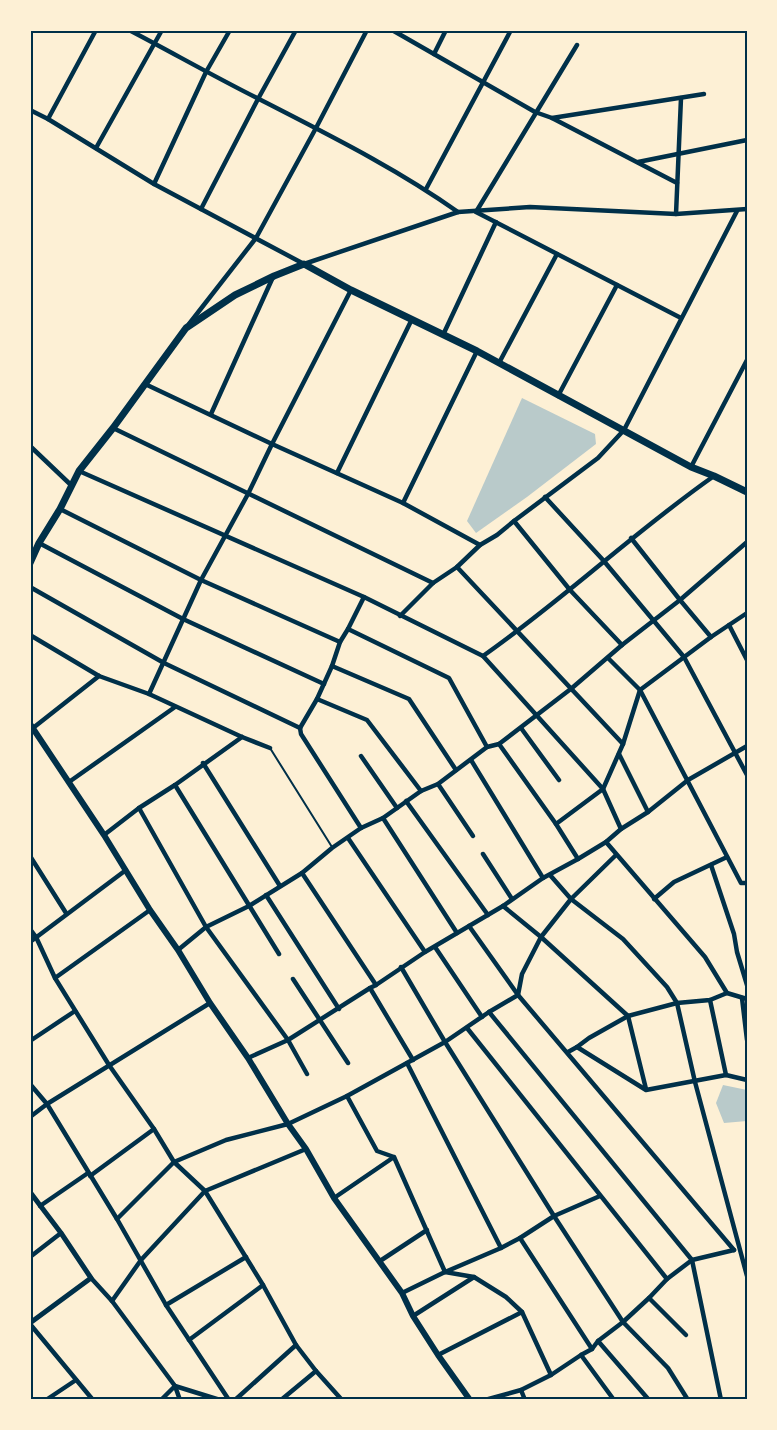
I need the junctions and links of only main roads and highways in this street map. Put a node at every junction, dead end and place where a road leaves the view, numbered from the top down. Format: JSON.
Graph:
{"nodes":[{"id":1,"x":747,"y":492,"type":"edge"},
{"id":2,"x":30,"y":563,"type":"edge"},
{"id":3,"x":31,"y":726,"type":"edge"},
{"id":4,"x":470,"y":1400,"type":"edge"}],
"edges":[{"from":1,"to":2,"type":"main road"},
{"from":3,"to":4,"type":"main road"}]}
